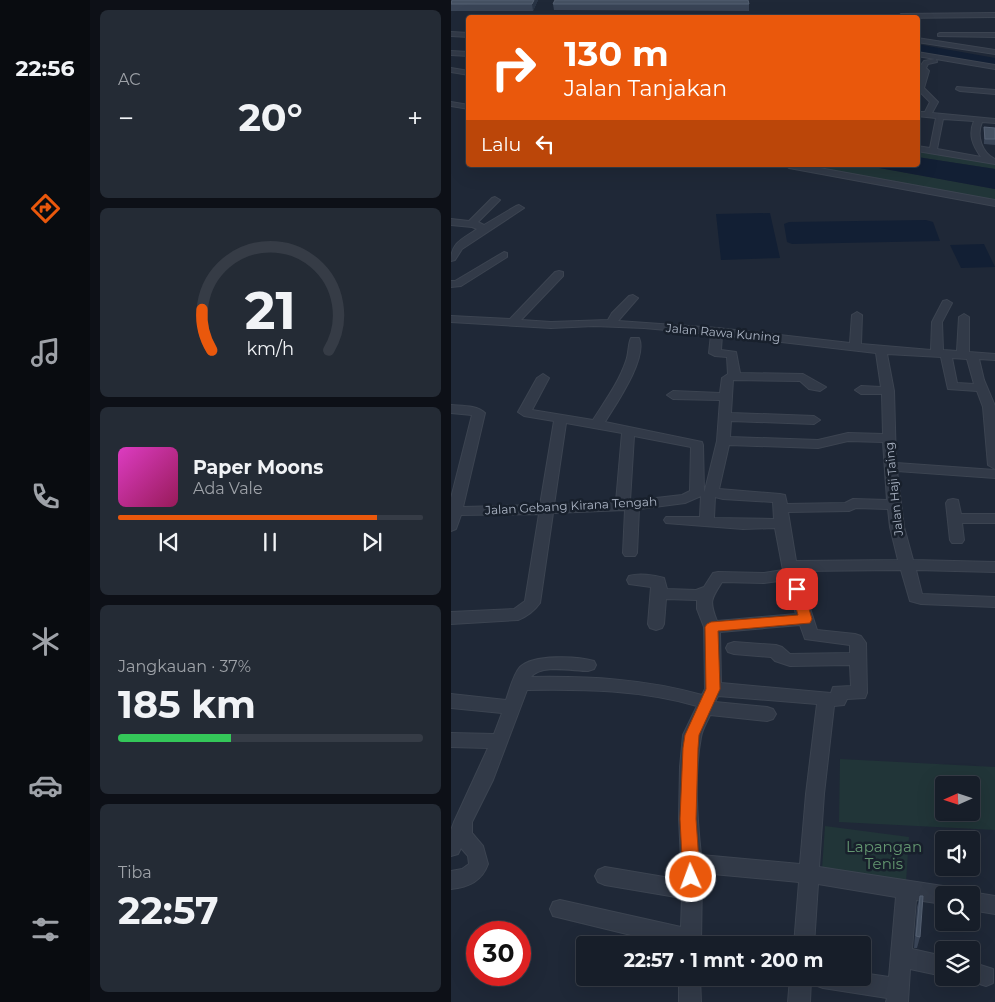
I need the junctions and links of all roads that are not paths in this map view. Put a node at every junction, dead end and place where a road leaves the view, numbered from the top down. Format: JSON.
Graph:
{"nodes":[{"id":1,"x":969,"y":15,"type":"junction"},
{"id":2,"x":995,"y":15,"type":"edge"},
{"id":3,"x":920,"y":16,"type":"edge"},
{"id":4,"x":975,"y":22,"type":"dead end"},
{"id":5,"x":462,"y":26,"type":"dead end"},
{"id":6,"x":935,"y":28,"type":"dead end"},
{"id":7,"x":958,"y":28,"type":"dead end"},
{"id":8,"x":980,"y":28,"type":"dead end"},
{"id":9,"x":451,"y":34,"type":"edge"},
{"id":10,"x":466,"y":35,"type":"edge"},
{"id":11,"x":940,"y":35,"type":"junction"},
{"id":12,"x":963,"y":35,"type":"junction"},
{"id":13,"x":986,"y":35,"type":"junction"},
{"id":14,"x":995,"y":35,"type":"edge"},
{"id":15,"x":920,"y":41,"type":"edge"},
{"id":16,"x":946,"y":45,"type":"junction"},
{"id":17,"x":995,"y":47,"type":"edge"},
{"id":18,"x":973,"y":48,"type":"junction"},
{"id":19,"x":995,"y":52,"type":"edge"},
{"id":20,"x":451,"y":53,"type":"edge"},
{"id":21,"x":466,"y":54,"type":"edge"},
{"id":22,"x":920,"y":54,"type":"edge"},
{"id":23,"x":935,"y":61,"type":"dead end"},
{"id":24,"x":951,"y":65,"type":"dead end"},
{"id":25,"x":921,"y":67,"type":"edge"},
{"id":26,"x":995,"y":67,"type":"edge"},
{"id":27,"x":451,"y":70,"type":"edge"},
{"id":28,"x":466,"y":72,"type":"edge"},
{"id":29,"x":920,"y":81,"type":"edge"},
{"id":30,"x":982,"y":83,"type":"dead end"},
{"id":31,"x":995,"y":84,"type":"edge"},
{"id":32,"x":920,"y":87,"type":"edge"},
{"id":33,"x":960,"y":89,"type":"dead end"},
{"id":34,"x":995,"y":92,"type":"edge"},
{"id":35,"x":451,"y":104,"type":"edge"},
{"id":36,"x":466,"y":106,"type":"edge"},
{"id":37,"x":920,"y":114,"type":"edge"},
{"id":38,"x":927,"y":114,"type":"junction"},
{"id":39,"x":940,"y":116,"type":"junction"},
{"id":40,"x":974,"y":116,"type":"junction"},
{"id":41,"x":995,"y":121,"type":"edge"},
{"id":42,"x":920,"y":149,"type":"edge"},
{"id":43,"x":933,"y":151,"type":"junction"},
{"id":44,"x":993,"y":163,"type":"edge"},
{"id":45,"x":800,"y":167,"type":"edge"},
{"id":46,"x":495,"y":200,"type":"dead end"},
{"id":47,"x":995,"y":203,"type":"edge"},
{"id":48,"x":519,"y":208,"type":"dead end"},
{"id":49,"x":451,"y":222,"type":"edge"},
{"id":50,"x":473,"y":224,"type":"junction"},
{"id":51,"x":484,"y":228,"type":"junction"},
{"id":52,"x":453,"y":252,"type":"edge"},
{"id":53,"x":504,"y":255,"type":"dead end"},
{"id":54,"x":559,"y":274,"type":"dead end"},
{"id":55,"x":451,"y":284,"type":"edge"},
{"id":56,"x":633,"y":298,"type":"dead end"},
{"id":57,"x":947,"y":303,"type":"dead end"},
{"id":58,"x":857,"y":314,"type":"dead end"},
{"id":59,"x":964,"y":317,"type":"dead end"},
{"id":60,"x":451,"y":319,"type":"edge"},
{"id":61,"x":512,"y":323,"type":"junction"},
{"id":62,"x":611,"y":324,"type":"junction"},
{"id":63,"x":647,"y":326,"type":"junction"},
{"id":64,"x":717,"y":331,"type":"junction"},
{"id":65,"x":635,"y":340,"type":"dead end"},
{"id":66,"x":855,"y":347,"type":"junction"},
{"id":67,"x":881,"y":350,"type":"junction"},
{"id":68,"x":639,"y":354,"type":"dead end"},
{"id":69,"x":941,"y":354,"type":"junction"},
{"id":70,"x":967,"y":355,"type":"junction"},
{"id":71,"x":995,"y":357,"type":"edge"},
{"id":72,"x":734,"y":376,"type":"junction"},
{"id":73,"x":543,"y":378,"type":"dead end"},
{"id":74,"x":820,"y":387,"type":"dead end"},
{"id":75,"x":981,"y":388,"type":"junction"},
{"id":76,"x":861,"y":390,"type":"dead end"},
{"id":77,"x":887,"y":391,"type":"junction"},
{"id":78,"x":673,"y":395,"type":"dead end"},
{"id":79,"x":724,"y":397,"type":"junction"},
{"id":80,"x":451,"y":409,"type":"edge"},
{"id":81,"x":726,"y":417,"type":"junction"},
{"id":82,"x":560,"y":419,"type":"junction"},
{"id":83,"x":814,"y":420,"type":"dead end"},
{"id":84,"x":993,"y":422,"type":"edge"},
{"id":85,"x":597,"y":424,"type":"junction"},
{"id":86,"x":628,"y":432,"type":"junction"},
{"id":87,"x":888,"y":438,"type":"junction"},
{"id":88,"x":723,"y":441,"type":"junction"},
{"id":89,"x":995,"y":465,"type":"edge"},
{"id":90,"x":890,"y":467,"type":"junction"},
{"id":91,"x":995,"y":474,"type":"edge"},
{"id":92,"x":712,"y":491,"type":"junction"},
{"id":93,"x":953,"y":503,"type":"dead end"},
{"id":94,"x":628,"y":505,"type":"junction"},
{"id":95,"x":893,"y":505,"type":"junction"},
{"id":96,"x":547,"y":509,"type":"junction"},
{"id":97,"x":453,"y":511,"type":"edge"},
{"id":98,"x":781,"y":515,"type":"junction"},
{"id":99,"x":955,"y":518,"type":"junction"},
{"id":100,"x":995,"y":519,"type":"edge"},
{"id":101,"x":671,"y":520,"type":"dead end"},
{"id":102,"x":707,"y":522,"type":"junction"},
{"id":103,"x":451,"y":526,"type":"edge"},
{"id":104,"x":957,"y":540,"type":"dead end"},
{"id":105,"x":630,"y":553,"type":"dead end"},
{"id":106,"x":905,"y":565,"type":"junction"},
{"id":107,"x":995,"y":567,"type":"edge"},
{"id":108,"x":792,"y":570,"type":"junction"},
{"id":109,"x":635,"y":580,"type":"dead end"},
{"id":110,"x":705,"y":593,"type":"junction"},
{"id":111,"x":659,"y":594,"type":"junction"},
{"id":112,"x":995,"y":602,"type":"edge"},
{"id":113,"x":451,"y":618,"type":"edge"},
{"id":114,"x":805,"y":619,"type":"junction"},
{"id":115,"x":656,"y":624,"type":"dead end"},
{"id":116,"x":711,"y":627,"type":"junction"},
{"id":117,"x":734,"y":648,"type":"dead end"},
{"id":118,"x":859,"y":659,"type":"junction"},
{"id":119,"x":588,"y":666,"type":"dead end"},
{"id":120,"x":520,"y":684,"type":"junction"},
{"id":121,"x":829,"y":699,"type":"junction"},
{"id":122,"x":708,"y":700,"type":"junction"},
{"id":123,"x":451,"y":701,"type":"edge"},
{"id":124,"x":512,"y":706,"type":"junction"},
{"id":125,"x":767,"y":714,"type":"dead end"},
{"id":126,"x":451,"y":740,"type":"edge"},
{"id":127,"x":500,"y":741,"type":"junction"},
{"id":128,"x":463,"y":828,"type":"junction"},
{"id":129,"x":451,"y":848,"type":"edge"},
{"id":130,"x":692,"y":863,"type":"junction"},
{"id":131,"x":811,"y":874,"type":"junction"},
{"id":132,"x":605,"y":876,"type":"dead end"},
{"id":133,"x":451,"y":880,"type":"edge"},
{"id":134,"x":907,"y":888,"type":"junction"},
{"id":135,"x":691,"y":891,"type":"junction"},
{"id":136,"x":935,"y":894,"type":"edge"},
{"id":137,"x":980,"y":902,"type":"edge"},
{"id":138,"x":995,"y":905,"type":"edge"},
{"id":139,"x":560,"y":909,"type":"dead end"},
{"id":140,"x":668,"y":936,"type":"edge"},
{"id":141,"x":691,"y":936,"type":"edge"},
{"id":142,"x":805,"y":936,"type":"edge"},
{"id":143,"x":901,"y":957,"type":"junction"},
{"id":144,"x":935,"y":964,"type":"edge"},
{"id":145,"x":691,"y":986,"type":"edge"},
{"id":146,"x":800,"y":986,"type":"edge"},
{"id":147,"x":856,"y":986,"type":"edge"},
{"id":148,"x":897,"y":996,"type":"edge"},
{"id":149,"x":690,"y":1002,"type":"edge"},
{"id":150,"x":799,"y":1002,"type":"edge"}],
"edges":[{"from":1,"to":2,"type":"street"},
{"from":1,"to":3,"type":"street"},
{"from":1,"to":4,"type":"street"},
{"from":5,"to":9,"type":"street"},
{"from":6,"to":11,"type":"street"},
{"from":7,"to":12,"type":"street"},
{"from":8,"to":13,"type":"street"},
{"from":9,"to":10,"type":"street"},
{"from":11,"to":12,"type":"street"},
{"from":11,"to":16,"type":"street"},
{"from":12,"to":13,"type":"street"},
{"from":12,"to":18,"type":"street"},
{"from":13,"to":14,"type":"street"},
{"from":13,"to":17,"type":"street"},
{"from":15,"to":16,"type":"street"},
{"from":16,"to":18,"type":"street"},
{"from":18,"to":19,"type":"street"},
{"from":20,"to":21,"type":"street"},
{"from":22,"to":26,"type":"street"},
{"from":23,"to":25,"type":"street"},
{"from":24,"to":25,"type":"street"},
{"from":25,"to":29,"type":"street"},
{"from":27,"to":28,"type":"street"},
{"from":30,"to":31,"type":"street"},
{"from":32,"to":38,"type":"street"},
{"from":33,"to":34,"type":"street"},
{"from":35,"to":36,"type":"street"},
{"from":37,"to":38,"type":"street"},
{"from":38,"to":39,"type":"street"},
{"from":39,"to":40,"type":"street"},
{"from":39,"to":43,"type":"street"},
{"from":40,"to":41,"type":"street"},
{"from":40,"to":44,"type":"street"},
{"from":42,"to":43,"type":"street"},
{"from":43,"to":44,"type":"street"},
{"from":45,"to":47,"type":"street"},
{"from":46,"to":50,"type":"street"},
{"from":48,"to":51,"type":"street"},
{"from":49,"to":50,"type":"street"},
{"from":50,"to":51,"type":"street"},
{"from":51,"to":52,"type":"street"},
{"from":53,"to":55,"type":"street"},
{"from":54,"to":61,"type":"street"},
{"from":56,"to":62,"type":"street"},
{"from":57,"to":69,"type":"street"},
{"from":58,"to":66,"type":"street"},
{"from":59,"to":70,"type":"street"},
{"from":60,"to":61,"type":"street","name":"Jalan Rawa Kuning"},
{"from":61,"to":62,"type":"street","name":"Jalan Rawa Kuning"},
{"from":62,"to":63,"type":"street","name":"Jalan Rawa Kuning"},
{"from":63,"to":64,"type":"street","name":"Jalan Rawa Kuning"},
{"from":63,"to":68,"type":"street"},
{"from":64,"to":66,"type":"street","name":"Jalan Rawa Kuning"},
{"from":64,"to":72,"type":"street"},
{"from":65,"to":85,"type":"street"},
{"from":66,"to":67,"type":"street","name":"Jalan Rawa Kuning"},
{"from":67,"to":69,"type":"street","name":"Jalan Rawa Kuning"},
{"from":67,"to":77,"type":"street","name":"Jalan Haji Taing"},
{"from":69,"to":70,"type":"street","name":"Jalan Rawa Kuning"},
{"from":69,"to":75,"type":"street"},
{"from":70,"to":71,"type":"street","name":"Jalan Rawa Kuning"},
{"from":70,"to":75,"type":"street"},
{"from":72,"to":74,"type":"street"},
{"from":72,"to":79,"type":"street"},
{"from":73,"to":82,"type":"street"},
{"from":75,"to":84,"type":"street"},
{"from":76,"to":77,"type":"street"},
{"from":77,"to":87,"type":"street","name":"Jalan Haji Taing"},
{"from":78,"to":79,"type":"street"},
{"from":79,"to":81,"type":"street"},
{"from":80,"to":97,"type":"street"},
{"from":81,"to":83,"type":"street"},
{"from":81,"to":88,"type":"street"},
{"from":82,"to":85,"type":"street"},
{"from":82,"to":96,"type":"street"},
{"from":84,"to":89,"type":"street"},
{"from":85,"to":86,"type":"street"},
{"from":86,"to":94,"type":"street"},
{"from":86,"to":94,"type":"street","name":"Jalan Gebang Kirana Tengah"},
{"from":87,"to":88,"type":"street"},
{"from":87,"to":90,"type":"street","name":"Jalan Haji Taing"},
{"from":88,"to":92,"type":"street"},
{"from":90,"to":91,"type":"street"},
{"from":90,"to":95,"type":"street","name":"Jalan Haji Taing"},
{"from":92,"to":98,"type":"street"},
{"from":92,"to":102,"type":"street"},
{"from":93,"to":99,"type":"street"},
{"from":94,"to":96,"type":"street","name":"Jalan Gebang Kirana Tengah"},
{"from":94,"to":105,"type":"street"},
{"from":95,"to":98,"type":"street"},
{"from":95,"to":106,"type":"street","name":"Jalan Haji Taing"},
{"from":96,"to":97,"type":"street","name":"Jalan Gebang Kirana Tengah"},
{"from":96,"to":113,"type":"street"},
{"from":97,"to":103,"type":"street"},
{"from":98,"to":102,"type":"street"},
{"from":98,"to":108,"type":"street"},
{"from":99,"to":100,"type":"street"},
{"from":99,"to":104,"type":"street"},
{"from":101,"to":102,"type":"street"},
{"from":106,"to":107,"type":"street"},
{"from":106,"to":108,"type":"street"},
{"from":106,"to":112,"type":"street","name":"Jalan Haji Taing"},
{"from":108,"to":110,"type":"street"},
{"from":108,"to":114,"type":"street"},
{"from":109,"to":111,"type":"street"},
{"from":110,"to":111,"type":"street"},
{"from":110,"to":116,"type":"street"},
{"from":111,"to":115,"type":"street"},
{"from":114,"to":116,"type":"street"},
{"from":114,"to":118,"type":"street"},
{"from":116,"to":122,"type":"street"},
{"from":117,"to":118,"type":"street"},
{"from":118,"to":121,"type":"street"},
{"from":119,"to":120,"type":"street"},
{"from":120,"to":122,"type":"street"},
{"from":120,"to":124,"type":"street"},
{"from":121,"to":122,"type":"street"},
{"from":121,"to":131,"type":"street"},
{"from":122,"to":125,"type":"street"},
{"from":122,"to":130,"type":"street"},
{"from":123,"to":124,"type":"street"},
{"from":124,"to":127,"type":"street"},
{"from":126,"to":127,"type":"street"},
{"from":127,"to":128,"type":"street"},
{"from":128,"to":129,"type":"street"},
{"from":128,"to":133,"type":"street"},
{"from":130,"to":131,"type":"street"},
{"from":130,"to":135,"type":"street"},
{"from":131,"to":134,"type":"street"},
{"from":131,"to":142,"type":"street"},
{"from":132,"to":135,"type":"street"},
{"from":134,"to":136,"type":"street"},
{"from":134,"to":143,"type":"street"},
{"from":135,"to":141,"type":"street"},
{"from":137,"to":138,"type":"street"},
{"from":139,"to":140,"type":"street"},
{"from":143,"to":144,"type":"street"},
{"from":143,"to":148,"type":"street"},
{"from":145,"to":149,"type":"street"},
{"from":146,"to":150,"type":"street"},
{"from":147,"to":148,"type":"street"}]}
